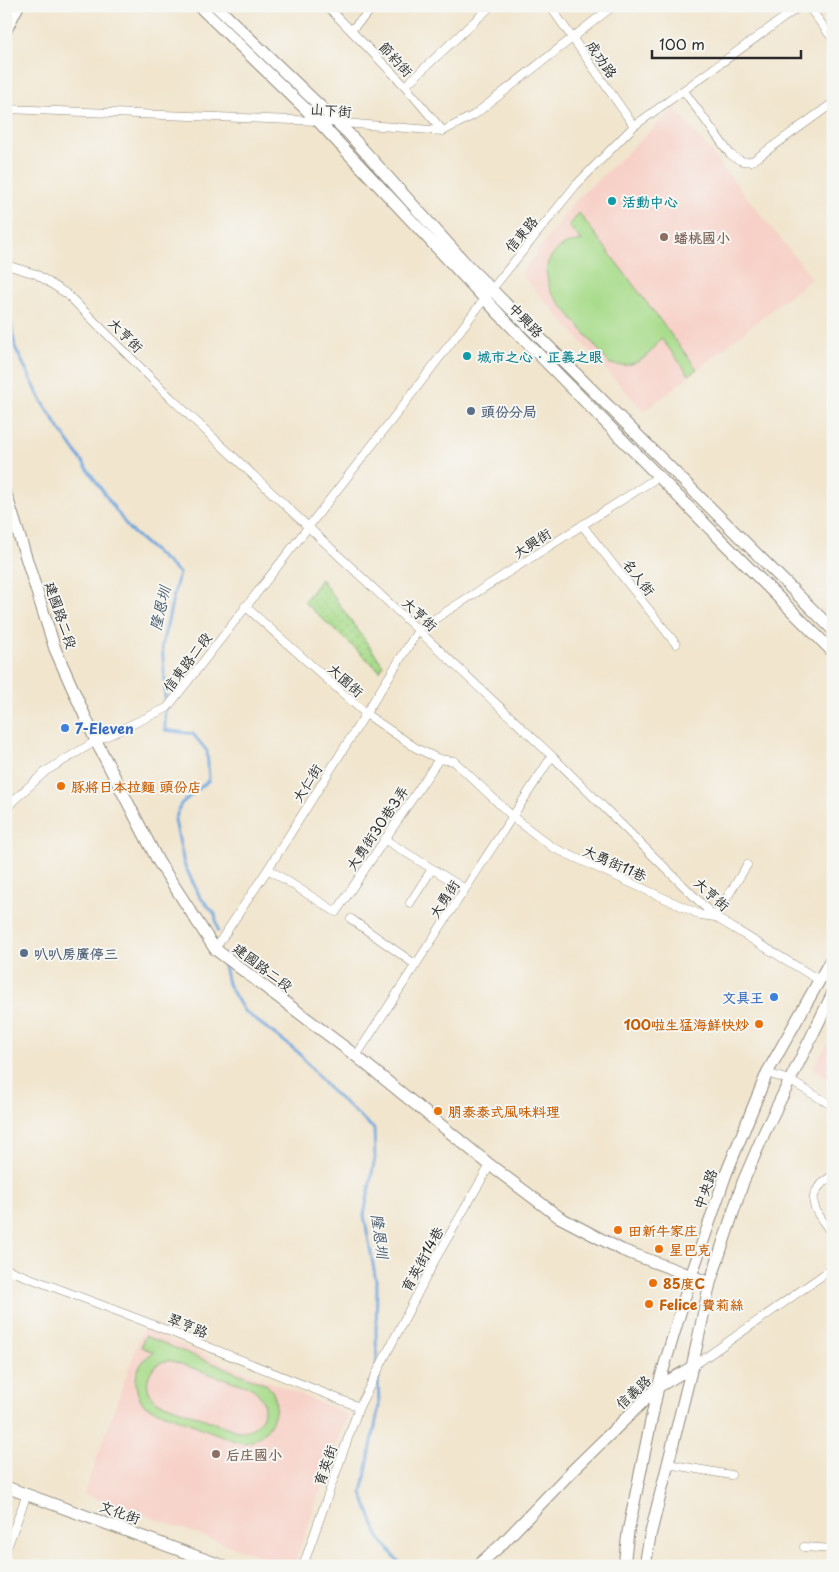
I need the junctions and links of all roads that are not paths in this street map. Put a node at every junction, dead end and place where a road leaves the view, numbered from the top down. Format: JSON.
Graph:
{"nodes":[{"id":1,"x":18,"y":6,"type":"edge"},
{"id":2,"x":199,"y":6,"type":"edge"},
{"id":3,"x":216,"y":6,"type":"edge"},
{"id":4,"x":327,"y":6,"type":"edge"},
{"id":5,"x":375,"y":6,"type":"edge"},
{"id":6,"x":491,"y":6,"type":"edge"},
{"id":7,"x":550,"y":6,"type":"edge"},
{"id":8,"x":613,"y":6,"type":"edge"},
{"id":9,"x":800,"y":6,"type":"edge"},
{"id":10,"x":808,"y":6,"type":"edge"},
{"id":11,"x":7,"y":26,"type":"edge"},
{"id":12,"x":351,"y":30,"type":"junction"},
{"id":13,"x":572,"y":38,"type":"junction"},
{"id":14,"x":833,"y":39,"type":"edge"},
{"id":15,"x":405,"y":86,"type":"junction"},
{"id":16,"x":684,"y":91,"type":"junction"},
{"id":17,"x":833,"y":103,"type":"edge"},
{"id":18,"x":6,"y":110,"type":"edge"},
{"id":19,"x":318,"y":121,"type":"junction"},
{"id":20,"x":338,"y":123,"type":"junction"},
{"id":21,"x":634,"y":126,"type":"junction"},
{"id":22,"x":443,"y":131,"type":"junction"},
{"id":23,"x":6,"y":265,"type":"edge"},
{"id":24,"x":488,"y":294,"type":"junction"},
{"id":25,"x":658,"y":476,"type":"junction"},
{"id":26,"x":6,"y":494,"type":"edge"},
{"id":27,"x":582,"y":525,"type":"junction"},
{"id":28,"x":309,"y":526,"type":"junction"},
{"id":29,"x":245,"y":606,"type":"junction"},
{"id":30,"x":419,"y":629,"type":"junction"},
{"id":31,"x":833,"y":630,"type":"edge"},
{"id":32,"x":676,"y":644,"type":"dead end"},
{"id":33,"x":833,"y":652,"type":"edge"},
{"id":34,"x":366,"y":714,"type":"junction"},
{"id":35,"x":96,"y":742,"type":"junction"},
{"id":36,"x":552,"y":756,"type":"junction"},
{"id":37,"x":439,"y":759,"type":"junction"},
{"id":38,"x":10,"y":799,"type":"edge"},
{"id":39,"x":6,"y":810,"type":"edge"},
{"id":40,"x":513,"y":817,"type":"junction"},
{"id":41,"x":384,"y":839,"type":"junction"},
{"id":42,"x":747,"y":866,"type":"dead end"},
{"id":43,"x":268,"y":869,"type":"junction"},
{"id":44,"x":432,"y":869,"type":"junction"},
{"id":45,"x":465,"y":890,"type":"junction"},
{"id":46,"x":410,"y":903,"type":"dead end"},
{"id":47,"x":715,"y":917,"type":"junction"},
{"id":48,"x":351,"y":919,"type":"dead end"},
{"id":49,"x":215,"y":949,"type":"junction"},
{"id":50,"x":833,"y":956,"type":"edge"},
{"id":51,"x":416,"y":965,"type":"junction"},
{"id":52,"x":819,"y":980,"type":"junction"},
{"id":53,"x":833,"y":994,"type":"edge"},
{"id":54,"x":356,"y":1056,"type":"junction"},
{"id":55,"x":767,"y":1074,"type":"junction"},
{"id":56,"x":788,"y":1080,"type":"junction"},
{"id":57,"x":833,"y":1106,"type":"edge"},
{"id":58,"x":490,"y":1165,"type":"junction"},
{"id":59,"x":833,"y":1175,"type":"edge"},
{"id":60,"x":833,"y":1235,"type":"edge"},
{"id":61,"x":833,"y":1268,"type":"edge"},
{"id":62,"x":6,"y":1269,"type":"edge"},
{"id":63,"x":690,"y":1276,"type":"junction"},
{"id":64,"x":710,"y":1283,"type":"junction"},
{"id":65,"x":692,"y":1367,"type":"junction"},
{"id":66,"x":376,"y":1372,"type":"joint"},
{"id":67,"x":658,"y":1387,"type":"junction"},
{"id":68,"x":359,"y":1407,"type":"junction"},
{"id":69,"x":668,"y":1464,"type":"junction"},
{"id":70,"x":731,"y":1475,"type":"dead end"},
{"id":71,"x":6,"y":1487,"type":"edge"},
{"id":72,"x":27,"y":1494,"type":"junction"},
{"id":73,"x":804,"y":1547,"type":"dead end"},
{"id":74,"x":833,"y":1549,"type":"edge"},
{"id":75,"x":6,"y":1550,"type":"edge"},
{"id":76,"x":223,"y":1566,"type":"edge"},
{"id":77,"x":303,"y":1566,"type":"edge"},
{"id":78,"x":477,"y":1566,"type":"edge"},
{"id":79,"x":624,"y":1566,"type":"edge"},
{"id":80,"x":645,"y":1566,"type":"edge"}],
"edges":[{"from":1,"to":11,"type":"street"},
{"from":2,"to":19,"type":"street","name":"中興路"},
{"from":3,"to":20,"type":"street","name":"中興路"},
{"from":4,"to":12,"type":"street","name":"節約街"},
{"from":5,"to":12,"type":"street"},
{"from":6,"to":15,"type":"street"},
{"from":7,"to":13,"type":"street","name":"成功路"},
{"from":8,"to":13,"type":"street"},
{"from":9,"to":16,"type":"street","name":"信東路"},
{"from":10,"to":14,"type":"street"},
{"from":12,"to":15,"type":"street","name":"節約街"},
{"from":13,"to":21,"type":"street","name":"成功路"},
{"from":13,"to":22,"type":"street"},
{"from":15,"to":22,"type":"street","name":"節約街"},
{"from":16,"to":17,"type":"street"},
{"from":16,"to":21,"type":"street","name":"信東路"},
{"from":18,"to":19,"type":"street","name":"山下街"},
{"from":19,"to":20,"type":"street","name":"山下街"},
{"from":19,"to":24,"type":"street","name":"中興路"},
{"from":20,"to":22,"type":"street","name":"山下街"},
{"from":20,"to":24,"type":"street","name":"中興路"},
{"from":21,"to":24,"type":"street","name":"信東路"},
{"from":23,"to":28,"type":"street","name":"大亨街"},
{"from":24,"to":25,"type":"street","name":"中興路"},
{"from":24,"to":28,"type":"street","name":"信東路"},
{"from":24,"to":31,"type":"street","name":"中興路"},
{"from":25,"to":27,"type":"street","name":"大興街"},
{"from":25,"to":33,"type":"street","name":"中興路"},
{"from":26,"to":35,"type":"street","name":"建國路二段"},
{"from":27,"to":30,"type":"street","name":"大興街"},
{"from":27,"to":32,"type":"street","name":"名人街"},
{"from":28,"to":29,"type":"street","name":"信東路二段"},
{"from":28,"to":30,"type":"street","name":"大亨街"},
{"from":29,"to":34,"type":"street","name":"大園街"},
{"from":29,"to":35,"type":"street","name":"信東路二段"},
{"from":30,"to":34,"type":"street","name":"大仁街"},
{"from":30,"to":36,"type":"street","name":"大亨街"},
{"from":34,"to":37,"type":"street","name":"大園街"},
{"from":34,"to":43,"type":"street","name":"大仁街"},
{"from":35,"to":38,"type":"street","name":"信東路二段"},
{"from":35,"to":49,"type":"street","name":"建國路二段"},
{"from":36,"to":40,"type":"street","name":"大勇街"},
{"from":36,"to":47,"type":"street","name":"大亨街"},
{"from":37,"to":40,"type":"street","name":"大園街"},
{"from":37,"to":41,"type":"street","name":"大勇街30巷3弄"},
{"from":38,"to":39,"type":"street","name":"信東路二段"},
{"from":40,"to":45,"type":"street","name":"大勇街"},
{"from":40,"to":47,"type":"street","name":"大勇街11巷"},
{"from":41,"to":43,"type":"street","name":"大勇街30巷3弄"},
{"from":41,"to":44,"type":"street"},
{"from":42,"to":47,"type":"street"},
{"from":43,"to":49,"type":"street","name":"大仁街"},
{"from":44,"to":45,"type":"street"},
{"from":44,"to":46,"type":"street"},
{"from":45,"to":51,"type":"street","name":"大勇街"},
{"from":47,"to":52,"type":"street","name":"大亨街"},
{"from":48,"to":51,"type":"street"},
{"from":49,"to":54,"type":"street","name":"建國路二段"},
{"from":50,"to":52,"type":"street","name":"中央路"},
{"from":51,"to":54,"type":"street","name":"大勇街"},
{"from":52,"to":55,"type":"street","name":"中央路"},
{"from":53,"to":56,"type":"street"},
{"from":54,"to":58,"type":"street","name":"建國路二段"},
{"from":55,"to":56,"type":"street"},
{"from":55,"to":63,"type":"street","name":"中央路"},
{"from":56,"to":57,"type":"street"},
{"from":56,"to":64,"type":"street"},
{"from":58,"to":63,"type":"street","name":"建國路二段"},
{"from":58,"to":66,"type":"street","name":"育英街14巷"},
{"from":59,"to":60,"type":"street"},
{"from":61,"to":65,"type":"street","name":"信義路"},
{"from":62,"to":68,"type":"street","name":"翠亨路"},
{"from":63,"to":64,"type":"street","name":"建國路二段"},
{"from":63,"to":67,"type":"street","name":"中央路"},
{"from":64,"to":65,"type":"street"},
{"from":65,"to":67,"type":"street","name":"信義路"},
{"from":65,"to":69,"type":"street"},
{"from":66,"to":68,"type":"street","name":"育英街"},
{"from":67,"to":78,"type":"street","name":"信義路"},
{"from":67,"to":79,"type":"street","name":"中央路"},
{"from":68,"to":77,"type":"street","name":"育英街"},
{"from":69,"to":70,"type":"street"},
{"from":69,"to":80,"type":"street"},
{"from":71,"to":72,"type":"street","name":"文化街"},
{"from":72,"to":75,"type":"street"},
{"from":72,"to":76,"type":"street","name":"文化街"},
{"from":73,"to":74,"type":"street"}]}
